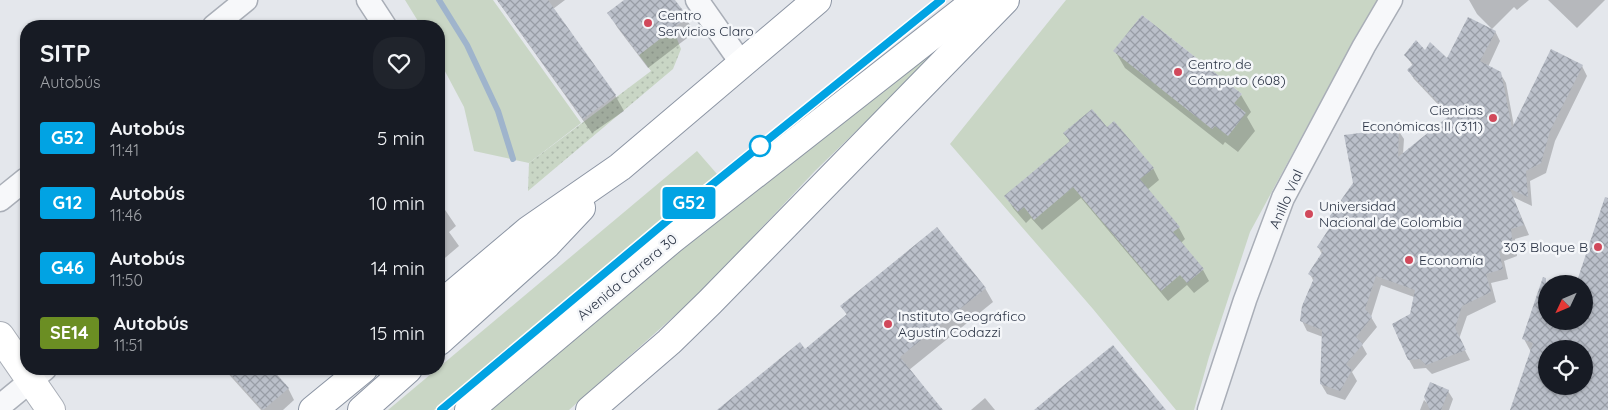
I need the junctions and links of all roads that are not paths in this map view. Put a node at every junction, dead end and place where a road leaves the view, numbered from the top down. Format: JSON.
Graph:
{"nodes":[{"id":1,"x":246,"y":0,"type":"edge"},
{"id":2,"x":368,"y":0,"type":"edge"},
{"id":3,"x":697,"y":0,"type":"edge"},
{"id":4,"x":817,"y":0,"type":"edge"},
{"id":5,"x":977,"y":0,"type":"edge"},
{"id":6,"x":1005,"y":0,"type":"edge"},
{"id":7,"x":1390,"y":0,"type":"edge"},
{"id":8,"x":221,"y":20,"type":"edge"},
{"id":9,"x":381,"y":20,"type":"edge"},
{"id":10,"x":742,"y":64,"type":"junction"},
{"id":11,"x":620,"y":167,"type":"junction"},
{"id":12,"x":20,"y":184,"type":"edge"},
{"id":13,"x":0,"y":200,"type":"edge"},
{"id":14,"x":445,"y":301,"type":"edge"},
{"id":15,"x":0,"y":336,"type":"edge"},
{"id":16,"x":445,"y":336,"type":"edge"},
{"id":17,"x":20,"y":357,"type":"edge"},
{"id":18,"x":38,"y":375,"type":"edge"},
{"id":19,"x":356,"y":375,"type":"edge"},
{"id":20,"x":401,"y":375,"type":"edge"},
{"id":21,"x":0,"y":406,"type":"edge"},
{"id":22,"x":50,"y":410,"type":"edge"},
{"id":23,"x":314,"y":410,"type":"edge"},
{"id":24,"x":362,"y":410,"type":"edge"},
{"id":25,"x":469,"y":410,"type":"edge"},
{"id":26,"x":590,"y":410,"type":"edge"},
{"id":27,"x":1209,"y":410,"type":"edge"}],
"edges":[{"from":1,"to":8,"type":"street"},
{"from":2,"to":9,"type":"street"},
{"from":3,"to":10,"type":"street"},
{"from":4,"to":10,"type":"main road"},
{"from":5,"to":25,"type":"main road","name":"Avenida Carrera 30"},
{"from":6,"to":26,"type":"main road"},
{"from":7,"to":27,"type":"street","name":"Anillo Vial"},
{"from":10,"to":11,"type":"main road"},
{"from":11,"to":14,"type":"main road"},
{"from":11,"to":16,"type":"main road"},
{"from":12,"to":13,"type":"street"},
{"from":15,"to":17,"type":"main road"},
{"from":18,"to":21,"type":"street"},
{"from":18,"to":22,"type":"main road"},
{"from":19,"to":23,"type":"main road"},
{"from":20,"to":24,"type":"main road"}]}
